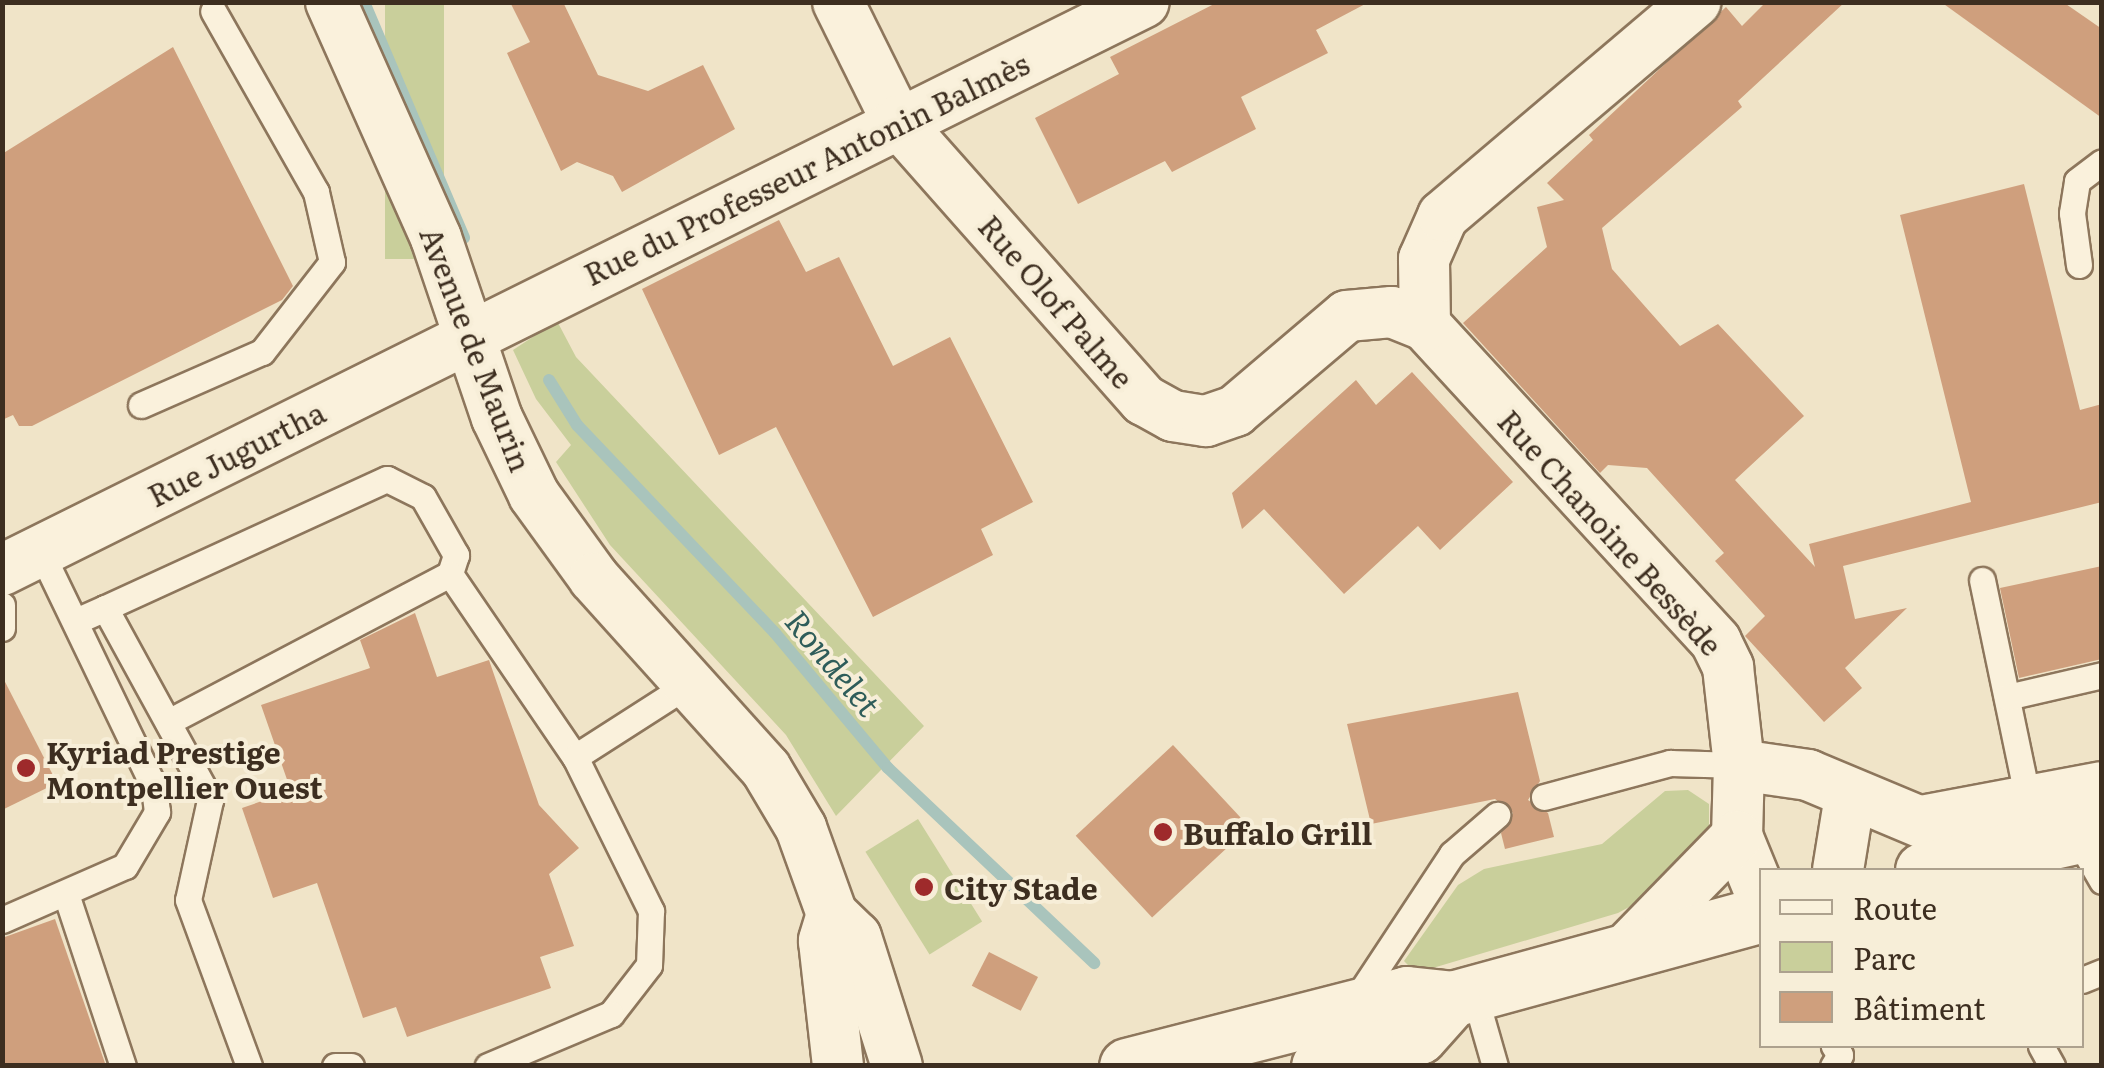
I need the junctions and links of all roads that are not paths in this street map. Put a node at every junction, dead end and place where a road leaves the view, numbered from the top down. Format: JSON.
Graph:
{"nodes":[{"id":1,"x":332,"y":2,"type":"edge"},
{"id":2,"x":838,"y":2,"type":"edge"},
{"id":3,"x":1144,"y":2,"type":"edge"},
{"id":4,"x":1648,"y":2,"type":"edge"},
{"id":5,"x":1695,"y":2,"type":"edge"},
{"id":6,"x":212,"y":11,"type":"dead end"},
{"id":7,"x":1608,"y":69,"type":"junction"},
{"id":8,"x":897,"y":121,"type":"junction"},
{"id":9,"x":2102,"y":162,"type":"edge"},
{"id":10,"x":2078,"y":265,"type":"dead end"},
{"id":11,"x":1426,"y":325,"type":"junction"},
{"id":12,"x":468,"y":334,"type":"junction"},
{"id":13,"x":142,"y":405,"type":"dead end"},
{"id":14,"x":22,"y":561,"type":"edge"},
{"id":15,"x":450,"y":574,"type":"junction"},
{"id":16,"x":1982,"y":580,"type":"dead end"},
{"id":17,"x":2,"y":605,"type":"edge"},
{"id":18,"x":105,"y":608,"type":"junction"},
{"id":19,"x":76,"y":621,"type":"junction"},
{"id":20,"x":2,"y":628,"type":"edge"},
{"id":21,"x":2102,"y":676,"type":"edge"},
{"id":22,"x":692,"y":682,"type":"junction"},
{"id":23,"x":2007,"y":698,"type":"junction"},
{"id":24,"x":168,"y":722,"type":"junction"},
{"id":25,"x":575,"y":757,"type":"junction"},
{"id":26,"x":1739,"y":765,"type":"junction"},
{"id":27,"x":2102,"y":788,"type":"edge"},
{"id":28,"x":1850,"y":796,"type":"junction"},
{"id":29,"x":1544,"y":797,"type":"dead end"},
{"id":30,"x":2029,"y":804,"type":"junction"},
{"id":31,"x":1497,"y":816,"type":"dead end"},
{"id":32,"x":1738,"y":836,"type":"junction"},
{"id":33,"x":1919,"y":847,"type":"edge"},
{"id":34,"x":2093,"y":849,"type":"edge"},
{"id":35,"x":1838,"y":868,"type":"edge"},
{"id":36,"x":1759,"y":889,"type":"edge"},
{"id":37,"x":67,"y":896,"type":"junction"},
{"id":38,"x":832,"y":914,"type":"junction"},
{"id":39,"x":1759,"y":915,"type":"edge"},
{"id":40,"x":2,"y":920,"type":"edge"},
{"id":41,"x":1622,"y":954,"type":"junction"},
{"id":42,"x":1463,"y":996,"type":"junction"},
{"id":43,"x":1350,"y":1007,"type":"junction"},
{"id":44,"x":1175,"y":1060,"type":"edge"},
{"id":45,"x":123,"y":1066,"type":"edge"},
{"id":46,"x":250,"y":1066,"type":"edge"},
{"id":47,"x":334,"y":1066,"type":"edge"},
{"id":48,"x":351,"y":1066,"type":"edge"},
{"id":49,"x":488,"y":1066,"type":"edge"},
{"id":50,"x":838,"y":1066,"type":"edge"},
{"id":51,"x":897,"y":1066,"type":"edge"},
{"id":52,"x":1127,"y":1066,"type":"edge"},
{"id":53,"x":1319,"y":1066,"type":"edge"},
{"id":54,"x":1494,"y":1066,"type":"edge"}],
"edges":[{"from":1,"to":12,"type":"street","name":"Avenue de Maurin"},
{"from":2,"to":8,"type":"street","name":"Rue Olof Palme"},
{"from":3,"to":8,"type":"street","name":"Rue du Professeur Antonin Balmès"},
{"from":4,"to":7,"type":"street"},
{"from":5,"to":7,"type":"street"},
{"from":6,"to":13,"type":"lane"},
{"from":7,"to":11,"type":"street"},
{"from":8,"to":11,"type":"street","name":"Rue Olof Palme"},
{"from":8,"to":12,"type":"street","name":"Rue du Professeur Antonin Balmès"},
{"from":9,"to":10,"type":"lane"},
{"from":11,"to":26,"type":"street","name":"Rue Chanoine Bessède"},
{"from":12,"to":14,"type":"street","name":"Rue Jugurtha"},
{"from":12,"to":22,"type":"street","name":"Avenue de Maurin"},
{"from":14,"to":19,"type":"lane"},
{"from":15,"to":18,"type":"lane"},
{"from":15,"to":24,"type":"lane"},
{"from":15,"to":25,"type":"lane"},
{"from":16,"to":23,"type":"lane"},
{"from":17,"to":20,"type":"lane"},
{"from":18,"to":19,"type":"lane"},
{"from":18,"to":24,"type":"lane"},
{"from":19,"to":37,"type":"lane"},
{"from":21,"to":23,"type":"lane"},
{"from":22,"to":25,"type":"lane"},
{"from":22,"to":38,"type":"street","name":"Avenue de Maurin"},
{"from":23,"to":30,"type":"lane"},
{"from":24,"to":46,"type":"lane"},
{"from":25,"to":49,"type":"lane"},
{"from":26,"to":28,"type":"street"},
{"from":26,"to":29,"type":"lane"},
{"from":26,"to":32,"type":"street","name":"Rue Chanoine Bessède"},
{"from":27,"to":30,"type":"street"},
{"from":28,"to":33,"type":"street"},
{"from":28,"to":35,"type":"street"},
{"from":30,"to":33,"type":"street"},
{"from":31,"to":43,"type":"lane"},
{"from":32,"to":36,"type":"street","name":"Rue Chanoine Bessède"},
{"from":32,"to":41,"type":"street"},
{"from":33,"to":34,"type":"main road"},
{"from":37,"to":40,"type":"lane"},
{"from":37,"to":45,"type":"lane"},
{"from":38,"to":50,"type":"street","name":"Avenue de Maurin"},
{"from":38,"to":51,"type":"street","name":"Avenue de Maurin"},
{"from":39,"to":41,"type":"main road"},
{"from":41,"to":42,"type":"main road"},
{"from":42,"to":43,"type":"main road"},
{"from":42,"to":53,"type":"main road"},
{"from":42,"to":54,"type":"lane"},
{"from":43,"to":44,"type":"main road"},
{"from":44,"to":52,"type":"main road"},
{"from":47,"to":48,"type":"lane"}]}
